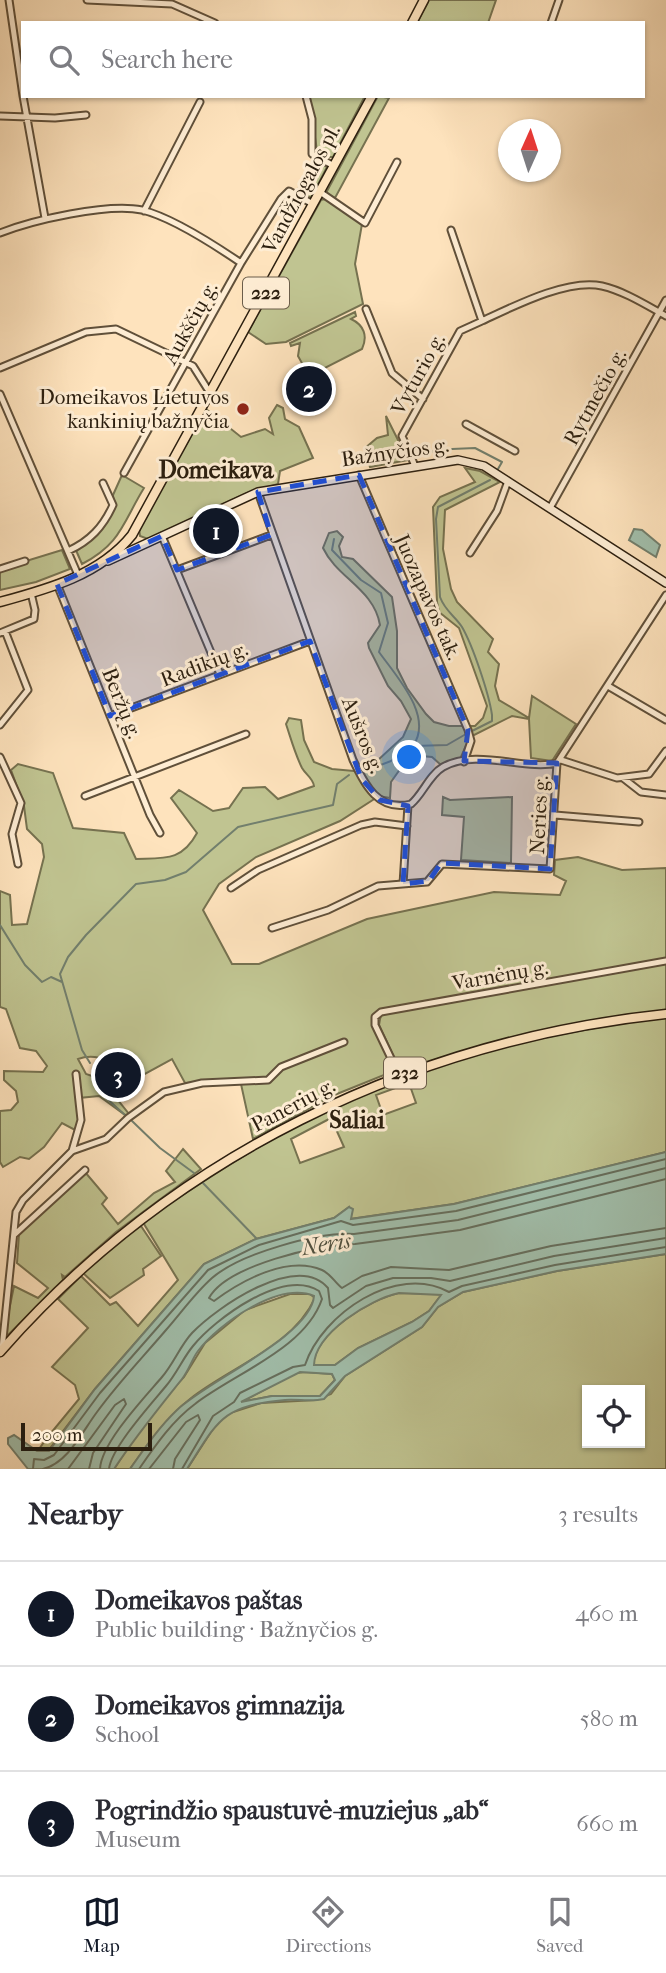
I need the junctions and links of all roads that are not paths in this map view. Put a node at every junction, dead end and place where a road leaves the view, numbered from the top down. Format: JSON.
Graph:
{"nodes":[{"id":1,"x":9,"y":0,"type":"edge"},
{"id":2,"x":87,"y":0,"type":"edge"},
{"id":3,"x":424,"y":0,"type":"edge"},
{"id":4,"x":559,"y":0,"type":"edge"},
{"id":5,"x":210,"y":21,"type":"edge"},
{"id":6,"x":413,"y":21,"type":"edge"},
{"id":7,"x":552,"y":21,"type":"edge"},
{"id":8,"x":21,"y":82,"type":"edge"},
{"id":9,"x":23,"y":98,"type":"edge"},
{"id":10,"x":307,"y":98,"type":"edge"},
{"id":11,"x":371,"y":98,"type":"edge"},
{"id":12,"x":200,"y":102,"type":"dead end"},
{"id":13,"x":86,"y":115,"type":"dead end"},
{"id":14,"x":0,"y":116,"type":"edge"},
{"id":15,"x":26,"y":119,"type":"junction"},
{"id":16,"x":397,"y":162,"type":"dead end"},
{"id":17,"x":334,"y":166,"type":"junction"},
{"id":18,"x":320,"y":192,"type":"junction"},
{"id":19,"x":313,"y":204,"type":"junction"},
{"id":20,"x":144,"y":211,"type":"junction"},
{"id":21,"x":45,"y":218,"type":"junction"},
{"id":22,"x":451,"y":230,"type":"dead end"},
{"id":23,"x":0,"y":233,"type":"edge"},
{"id":24,"x":241,"y":263,"type":"junction"},
{"id":25,"x":666,"y":300,"type":"edge"},
{"id":26,"x":366,"y":309,"type":"dead end"},
{"id":27,"x":659,"y":313,"type":"junction"},
{"id":28,"x":666,"y":316,"type":"edge"},
{"id":29,"x":482,"y":321,"type":"junction"},
{"id":30,"x":186,"y":364,"type":"junction"},
{"id":31,"x":0,"y":368,"type":"edge"},
{"id":32,"x":211,"y":393,"type":"junction"},
{"id":33,"x":0,"y":394,"type":"edge"},
{"id":34,"x":423,"y":399,"type":"junction"},
{"id":35,"x":466,"y":424,"type":"dead end"},
{"id":36,"x":515,"y":451,"type":"dead end"},
{"id":37,"x":415,"y":466,"type":"junction"},
{"id":38,"x":124,"y":474,"type":"dead end"},
{"id":39,"x":359,"y":475,"type":"junction"},
{"id":40,"x":508,"y":481,"type":"junction"},
{"id":41,"x":103,"y":483,"type":"dead end"},
{"id":42,"x":258,"y":492,"type":"junction"},
{"id":43,"x":550,"y":508,"type":"junction"},
{"id":44,"x":132,"y":535,"type":"junction"},
{"id":45,"x":271,"y":535,"type":"junction"},
{"id":46,"x":162,"y":536,"type":"junction"},
{"id":47,"x":148,"y":542,"type":"junction"},
{"id":48,"x":68,"y":551,"type":"junction"},
{"id":49,"x":470,"y":553,"type":"dead end"},
{"id":50,"x":25,"y":561,"type":"dead end"},
{"id":51,"x":107,"y":561,"type":"junction"},
{"id":52,"x":0,"y":569,"type":"edge"},
{"id":53,"x":177,"y":570,"type":"junction"},
{"id":54,"x":78,"y":575,"type":"junction"},
{"id":55,"x":666,"y":583,"type":"edge"},
{"id":56,"x":57,"y":584,"type":"junction"},
{"id":57,"x":31,"y":593,"type":"junction"},
{"id":58,"x":666,"y":595,"type":"edge"},
{"id":59,"x":0,"y":602,"type":"edge"},
{"id":60,"x":3,"y":632,"type":"edge"},
{"id":61,"x":310,"y":641,"type":"junction"},
{"id":62,"x":220,"y":674,"type":"junction"},
{"id":63,"x":608,"y":686,"type":"junction"},
{"id":64,"x":110,"y":716,"type":"junction"},
{"id":65,"x":666,"y":720,"type":"edge"},
{"id":66,"x":0,"y":725,"type":"edge"},
{"id":67,"x":246,"y":734,"type":"dead end"},
{"id":68,"x":666,"y":751,"type":"edge"},
{"id":69,"x":0,"y":757,"type":"edge"},
{"id":70,"x":464,"y":762,"type":"junction"},
{"id":71,"x":559,"y":762,"type":"junction"},
{"id":72,"x":134,"y":776,"type":"junction"},
{"id":73,"x":623,"y":778,"type":"junction"},
{"id":74,"x":666,"y":795,"type":"edge"},
{"id":75,"x":85,"y":796,"type":"dead end"},
{"id":76,"x":408,"y":805,"type":"junction"},
{"id":77,"x":555,"y":815,"type":"junction"},
{"id":78,"x":639,"y":822,"type":"dead end"},
{"id":79,"x":407,"y":826,"type":"junction"},
{"id":80,"x":160,"y":833,"type":"dead end"},
{"id":81,"x":18,"y":864,"type":"dead end"},
{"id":82,"x":403,"y":884,"type":"junction"},
{"id":83,"x":231,"y":888,"type":"dead end"},
{"id":84,"x":272,"y":928,"type":"dead end"},
{"id":85,"x":666,"y":961,"type":"edge"},
{"id":86,"x":666,"y":1014,"type":"edge"},
{"id":87,"x":344,"y":1042,"type":"dead end"},
{"id":88,"x":76,"y":1074,"type":"dead end"},
{"id":89,"x":399,"y":1075,"type":"junction"},
{"id":90,"x":72,"y":1151,"type":"junction"},
{"id":91,"x":85,"y":1170,"type":"dead end"},
{"id":92,"x":14,"y":1235,"type":"junction"},
{"id":93,"x":1,"y":1331,"type":"edge"},
{"id":94,"x":1,"y":1351,"type":"edge"}],
"edges":[{"from":1,"to":8,"type":"street"},
{"from":2,"to":5,"type":"street"},
{"from":3,"to":6,"type":"main road"},
{"from":4,"to":7,"type":"street"},
{"from":9,"to":15,"type":"street"},
{"from":10,"to":17,"type":"street"},
{"from":11,"to":17,"type":"main road","name":"Vandžiogalos pl.","number":"222"},
{"from":12,"to":20,"type":"street"},
{"from":13,"to":15,"type":"street"},
{"from":14,"to":15,"type":"street"},
{"from":15,"to":21,"type":"street"},
{"from":16,"to":18,"type":"street"},
{"from":17,"to":18,"type":"main road","name":"Vandžiogalos pl.","number":"222"},
{"from":18,"to":19,"type":"main road","name":"Vandžiogalos pl.","number":"222"},
{"from":19,"to":24,"type":"street","name":"Aukščių g."},
{"from":19,"to":32,"type":"main road","name":"Vandžiogalos pl.","number":"222"},
{"from":20,"to":21,"type":"street"},
{"from":20,"to":24,"type":"street"},
{"from":21,"to":23,"type":"street"},
{"from":22,"to":29,"type":"street"},
{"from":24,"to":30,"type":"street","name":"Aukščių g."},
{"from":25,"to":27,"type":"street","name":"Rytmečio g."},
{"from":26,"to":34,"type":"street"},
{"from":27,"to":28,"type":"street","name":"Vyturio g."},
{"from":27,"to":29,"type":"street","name":"Vyturio g."},
{"from":27,"to":43,"type":"street","name":"Rytmečio g."},
{"from":29,"to":34,"type":"street","name":"Vyturio g."},
{"from":30,"to":31,"type":"street"},
{"from":30,"to":32,"type":"street"},
{"from":30,"to":38,"type":"street","name":"Aukščių g."},
{"from":32,"to":44,"type":"main road","name":"Vandžiogalos pl.","number":"222"},
{"from":33,"to":48,"type":"street"},
{"from":34,"to":37,"type":"street","name":"Vyturio g."},
{"from":35,"to":36,"type":"street"},
{"from":37,"to":39,"type":"main road","name":"Bažnyčios g."},
{"from":37,"to":40,"type":"main road","name":"Bažnyčios g."},
{"from":39,"to":42,"type":"main road","name":"Bažnyčios g."},
{"from":39,"to":70,"type":"street","name":"Juozapavos tak."},
{"from":40,"to":43,"type":"main road","name":"Bažnyčios g."},
{"from":40,"to":49,"type":"street"},
{"from":41,"to":48,"type":"street"},
{"from":42,"to":45,"type":"street","name":"Aušros g."},
{"from":42,"to":46,"type":"main road","name":"Bažnyčios g."},
{"from":43,"to":55,"type":"main road","name":"Bažnyčios g."},
{"from":44,"to":47,"type":"main road"},
{"from":44,"to":51,"type":"main road","name":"Vandžiogalos pl.","number":"222"},
{"from":45,"to":53,"type":"street"},
{"from":45,"to":61,"type":"street","name":"Aušros g."},
{"from":46,"to":47,"type":"main road","name":"Bažnyčios g."},
{"from":46,"to":53,"type":"street"},
{"from":47,"to":51,"type":"main road","name":"Bažnyčios g."},
{"from":48,"to":54,"type":"street"},
{"from":50,"to":52,"type":"street"},
{"from":51,"to":54,"type":"main road","name":"Vandžiogalos pl.","number":"222"},
{"from":53,"to":62,"type":"street"},
{"from":54,"to":56,"type":"main road","name":"Vandžiogalos pl.","number":"222"},
{"from":56,"to":57,"type":"main road","name":"Vandžiogalos pl.","number":"222"},
{"from":56,"to":64,"type":"street","name":"Beržų g."},
{"from":57,"to":59,"type":"main road","name":"Vandžiogalos pl.","number":"222"},
{"from":57,"to":60,"type":"street"},
{"from":58,"to":63,"type":"street","name":"Neries g."},
{"from":60,"to":66,"type":"street"},
{"from":61,"to":62,"type":"street","name":"Radikių g."},
{"from":61,"to":76,"type":"street","name":"Aušros g."},
{"from":62,"to":64,"type":"street","name":"Radikių g."},
{"from":63,"to":65,"type":"street"},
{"from":63,"to":71,"type":"street","name":"Neries g."},
{"from":64,"to":72,"type":"street","name":"Beržų g."},
{"from":67,"to":72,"type":"street"},
{"from":68,"to":73,"type":"street"},
{"from":69,"to":81,"type":"street"},
{"from":70,"to":71,"type":"street"},
{"from":70,"to":76,"type":"street"},
{"from":71,"to":73,"type":"street"},
{"from":71,"to":77,"type":"street","name":"Neries g."},
{"from":72,"to":75,"type":"street"},
{"from":72,"to":80,"type":"street","name":"Beržų g."},
{"from":73,"to":74,"type":"street"},
{"from":76,"to":79,"type":"street"},
{"from":77,"to":78,"type":"street"},
{"from":77,"to":82,"type":"street","name":"Neries g."},
{"from":79,"to":82,"type":"street"},
{"from":79,"to":83,"type":"street"},
{"from":82,"to":84,"type":"street","name":"Neries g."},
{"from":85,"to":89,"type":"street","name":"Varnėnų g."},
{"from":86,"to":89,"type":"main road","name":"Panerių g.","number":"232"},
{"from":87,"to":90,"type":"street"},
{"from":88,"to":90,"type":"street"},
{"from":89,"to":94,"type":"main road","name":"Panerių g.","number":"232"},
{"from":90,"to":92,"type":"street"},
{"from":91,"to":92,"type":"street"},
{"from":92,"to":93,"type":"street"},
{"from":93,"to":94,"type":"street"}]}
